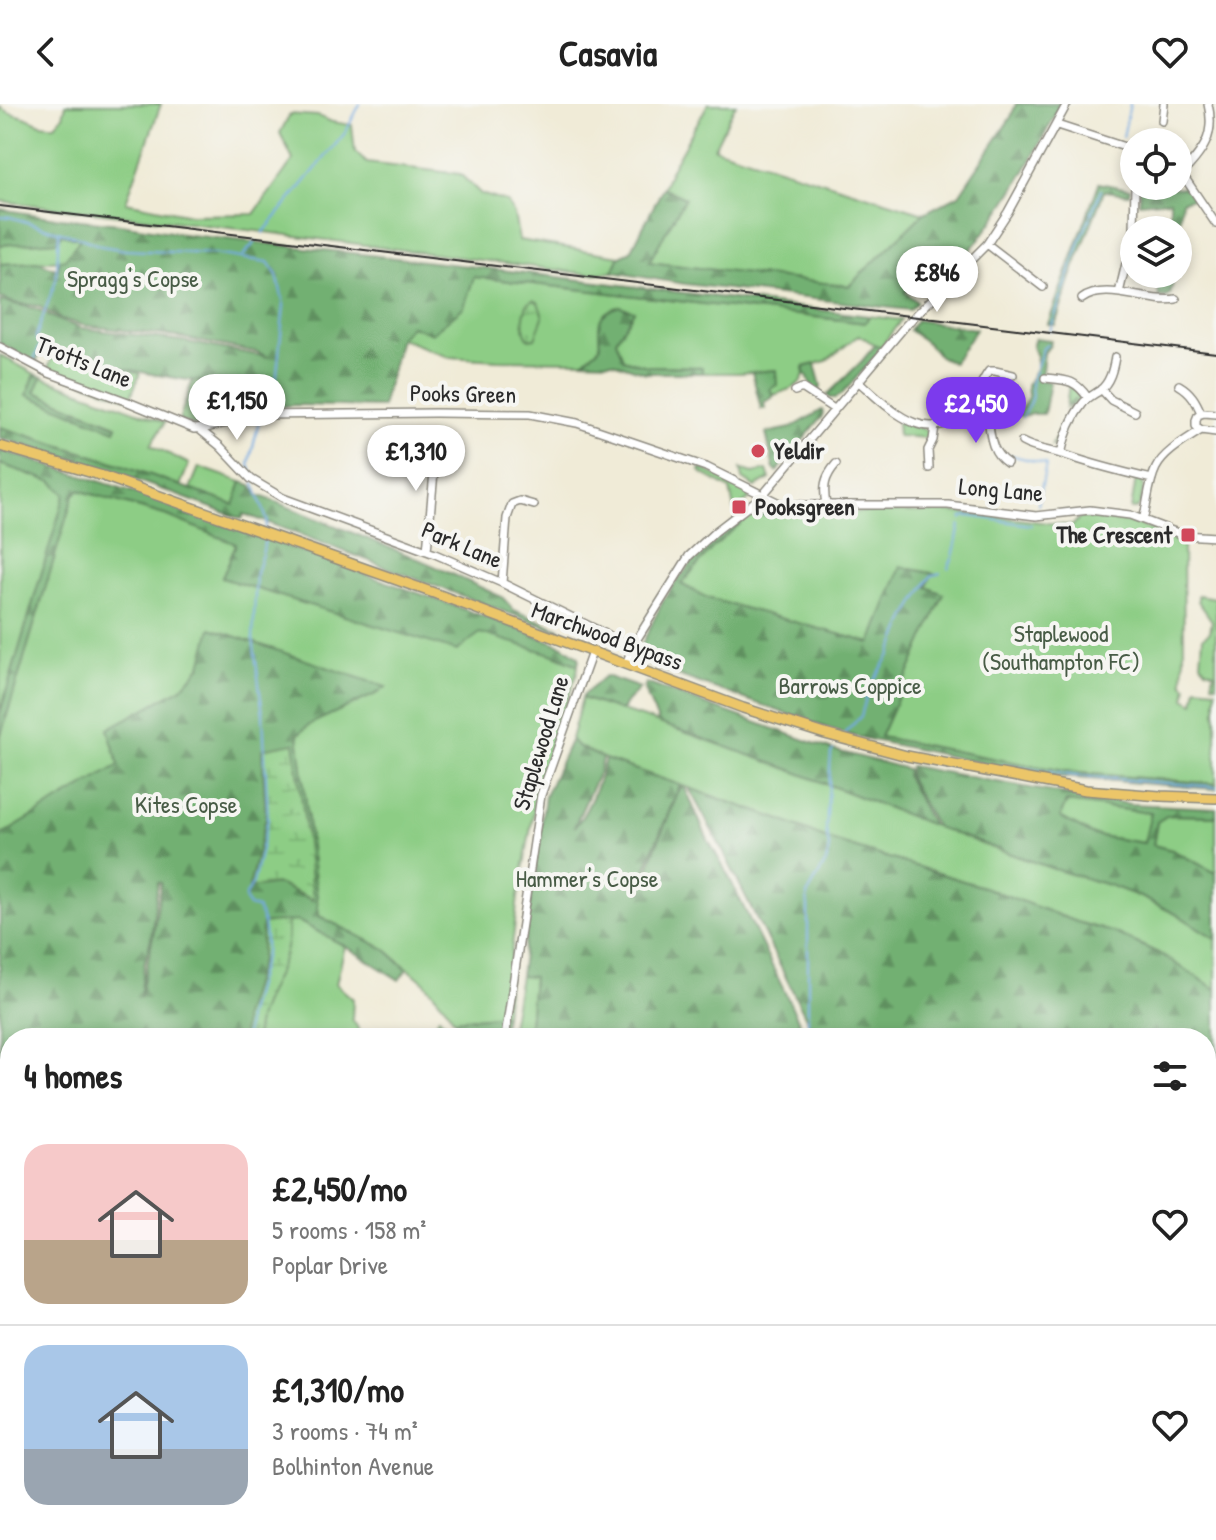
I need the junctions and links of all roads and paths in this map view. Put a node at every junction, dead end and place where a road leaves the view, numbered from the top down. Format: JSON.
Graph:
{"nodes":[{"id":1,"x":1067,"y":104,"type":"edge"},
{"id":2,"x":1164,"y":104,"type":"edge"},
{"id":3,"x":1208,"y":104,"type":"edge"},
{"id":4,"x":1162,"y":121,"type":"dead end"},
{"id":5,"x":1057,"y":125,"type":"junction"},
{"id":6,"x":1120,"y":145,"type":"edge"},
{"id":7,"x":1192,"y":161,"type":"edge"},
{"id":8,"x":1192,"y":189,"type":"edge"},
{"id":9,"x":1135,"y":200,"type":"edge"},
{"id":10,"x":1216,"y":224,"type":"edge"},
{"id":11,"x":987,"y":244,"type":"junction"},
{"id":12,"x":1043,"y":287,"type":"dead end"},
{"id":13,"x":1119,"y":293,"type":"junction"},
{"id":14,"x":1082,"y":299,"type":"dead end"},
{"id":15,"x":1176,"y":299,"type":"dead end"},
{"id":16,"x":0,"y":347,"type":"edge"},
{"id":17,"x":1115,"y":357,"type":"dead end"},
{"id":18,"x":1013,"y":375,"type":"dead end"},
{"id":19,"x":1045,"y":378,"type":"dead end"},
{"id":20,"x":858,"y":381,"type":"junction"},
{"id":21,"x":1179,"y":385,"type":"dead end"},
{"id":22,"x":1101,"y":389,"type":"junction"},
{"id":23,"x":795,"y":391,"type":"dead end"},
{"id":24,"x":977,"y":394,"type":"junction"},
{"id":25,"x":1088,"y":398,"type":"junction"},
{"id":26,"x":834,"y":409,"type":"junction"},
{"id":27,"x":1135,"y":412,"type":"dead end"},
{"id":28,"x":1201,"y":413,"type":"junction"},
{"id":29,"x":1216,"y":414,"type":"edge"},
{"id":30,"x":935,"y":426,"type":"junction"},
{"id":31,"x":199,"y":429,"type":"junction"},
{"id":32,"x":1201,"y":430,"type":"junction"},
{"id":33,"x":1216,"y":432,"type":"edge"},
{"id":34,"x":437,"y":438,"type":"dead end"},
{"id":35,"x":1022,"y":442,"type":"dead end"},
{"id":36,"x":0,"y":446,"type":"edge"},
{"id":37,"x":1061,"y":454,"type":"junction"},
{"id":38,"x":1007,"y":463,"type":"dead end"},
{"id":39,"x":836,"y":464,"type":"dead end"},
{"id":40,"x":929,"y":468,"type":"dead end"},
{"id":41,"x":1152,"y":479,"type":"junction"},
{"id":42,"x":762,"y":496,"type":"junction"},
{"id":43,"x":534,"y":505,"type":"dead end"},
{"id":44,"x":826,"y":505,"type":"junction"},
{"id":45,"x":1143,"y":520,"type":"junction"},
{"id":46,"x":1216,"y":537,"type":"edge"},
{"id":47,"x":427,"y":551,"type":"junction"},
{"id":48,"x":502,"y":583,"type":"junction"},
{"id":49,"x":632,"y":647,"type":"junction"},
{"id":50,"x":592,"y":652,"type":"junction"},
{"id":51,"x":626,"y":665,"type":"junction"},
{"id":52,"x":1216,"y":798,"type":"edge"},
{"id":53,"x":506,"y":1028,"type":"edge"}],
"edges":[{"from":1,"to":5,"type":"street"},
{"from":2,"to":4,"type":"street"},
{"from":3,"to":7,"type":"street"},
{"from":5,"to":6,"type":"street"},
{"from":5,"to":11,"type":"street"},
{"from":8,"to":10,"type":"street"},
{"from":9,"to":13,"type":"street"},
{"from":11,"to":12,"type":"street"},
{"from":11,"to":20,"type":"street"},
{"from":13,"to":14,"type":"street"},
{"from":13,"to":15,"type":"street"},
{"from":16,"to":31,"type":"street","name":"Trotts Lane"},
{"from":17,"to":22,"type":"street"},
{"from":18,"to":24,"type":"street"},
{"from":19,"to":25,"type":"street"},
{"from":20,"to":26,"type":"street"},
{"from":20,"to":30,"type":"street"},
{"from":21,"to":28,"type":"street"},
{"from":22,"to":25,"type":"street"},
{"from":22,"to":27,"type":"street"},
{"from":23,"to":26,"type":"street"},
{"from":24,"to":30,"type":"street"},
{"from":24,"to":38,"type":"street"},
{"from":25,"to":37,"type":"street"},
{"from":26,"to":42,"type":"street"},
{"from":28,"to":29,"type":"street"},
{"from":28,"to":32,"type":"street"},
{"from":30,"to":40,"type":"street"},
{"from":31,"to":42,"type":"street","name":"Pooks Green"},
{"from":31,"to":47,"type":"street","name":"Park Lane"},
{"from":32,"to":33,"type":"street"},
{"from":32,"to":41,"type":"street"},
{"from":34,"to":47,"type":"street"},
{"from":35,"to":37,"type":"street"},
{"from":36,"to":50,"type":"main road","name":"Marchwood Bypass"},
{"from":37,"to":41,"type":"street"},
{"from":39,"to":44,"type":"street"},
{"from":41,"to":45,"type":"street"},
{"from":42,"to":44,"type":"street","name":"Long Lane"},
{"from":42,"to":49,"type":"street"},
{"from":43,"to":48,"type":"street"},
{"from":44,"to":45,"type":"street","name":"Long Lane"},
{"from":45,"to":46,"type":"street","name":"Long Lane"},
{"from":47,"to":48,"type":"street","name":"Park Lane"},
{"from":48,"to":49,"type":"street","name":"Park Lane"},
{"from":49,"to":51,"type":"street"},
{"from":50,"to":51,"type":"main road","name":"Marchwood Bypass"},
{"from":50,"to":53,"type":"street","name":"Staplewood Lane"},
{"from":51,"to":52,"type":"main road","name":"Marchwood Bypass"}]}
